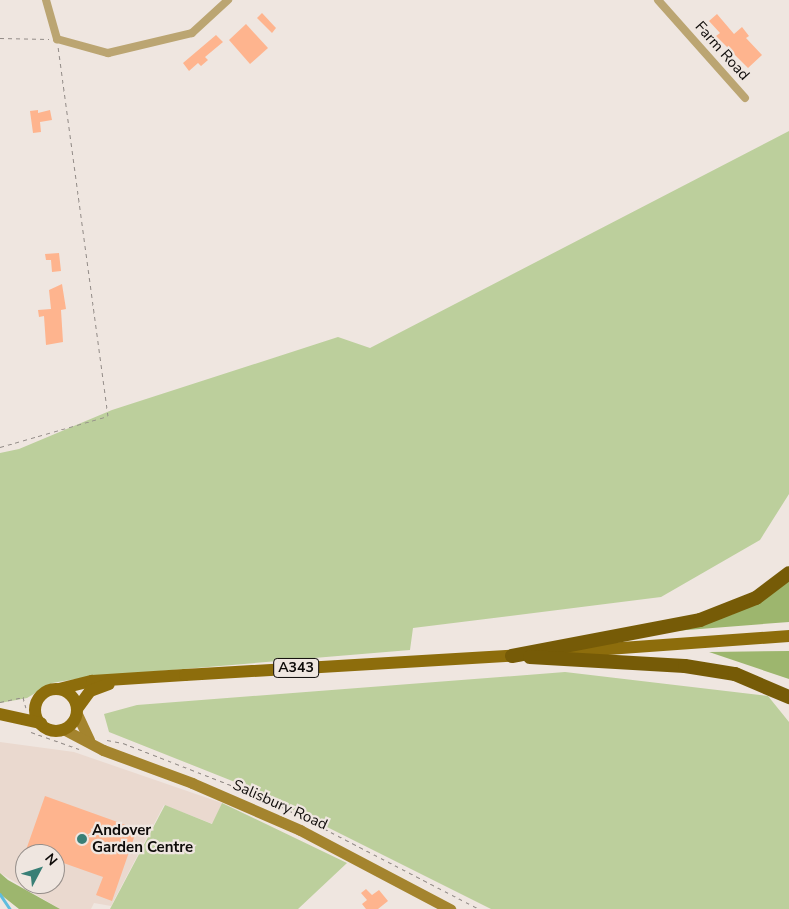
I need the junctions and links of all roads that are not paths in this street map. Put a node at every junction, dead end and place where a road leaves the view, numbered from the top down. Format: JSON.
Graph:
{"nodes":[{"id":1,"x":46,"y":0,"type":"edge"},
{"id":2,"x":228,"y":0,"type":"edge"},
{"id":3,"x":658,"y":0,"type":"edge"},
{"id":4,"x":745,"y":98,"type":"dead end"},
{"id":5,"x":789,"y":573,"type":"edge"},
{"id":6,"x":789,"y":636,"type":"edge"},
{"id":7,"x":512,"y":656,"type":"junction"},
{"id":8,"x":123,"y":680,"type":"junction"},
{"id":9,"x":59,"y":689,"type":"junction"},
{"id":10,"x":789,"y":697,"type":"edge"},
{"id":11,"x":38,"y":700,"type":"junction"},
{"id":12,"x":77,"y":712,"type":"junction"},
{"id":13,"x":4,"y":715,"type":"edge"},
{"id":14,"x":40,"y":723,"type":"junction"},
{"id":15,"x":64,"y":730,"type":"junction"},
{"id":16,"x":91,"y":744,"type":"junction"},
{"id":17,"x":450,"y":909,"type":"edge"}],
"edges":[{"from":1,"to":2,"type":"street"},
{"from":3,"to":4,"type":"street","name":"Farm Road"},
{"from":5,"to":7,"type":"highway"},
{"from":6,"to":7,"type":"main road","number":"A343"},
{"from":7,"to":8,"type":"main road","number":"A343"},
{"from":7,"to":10,"type":"highway"},
{"from":8,"to":9,"type":"main road","number":"A343"},
{"from":8,"to":12,"type":"main road","number":"A343"},
{"from":9,"to":11,"type":"main road"},
{"from":9,"to":12,"type":"main road"},
{"from":11,"to":13,"type":"main road"},
{"from":11,"to":14,"type":"main road"},
{"from":12,"to":15,"type":"main road"},
{"from":12,"to":16,"type":"street"},
{"from":13,"to":14,"type":"main road"},
{"from":14,"to":15,"type":"main road"},
{"from":15,"to":16,"type":"street","name":"Salisbury Road"},
{"from":16,"to":17,"type":"street","name":"Salisbury Road"}]}
